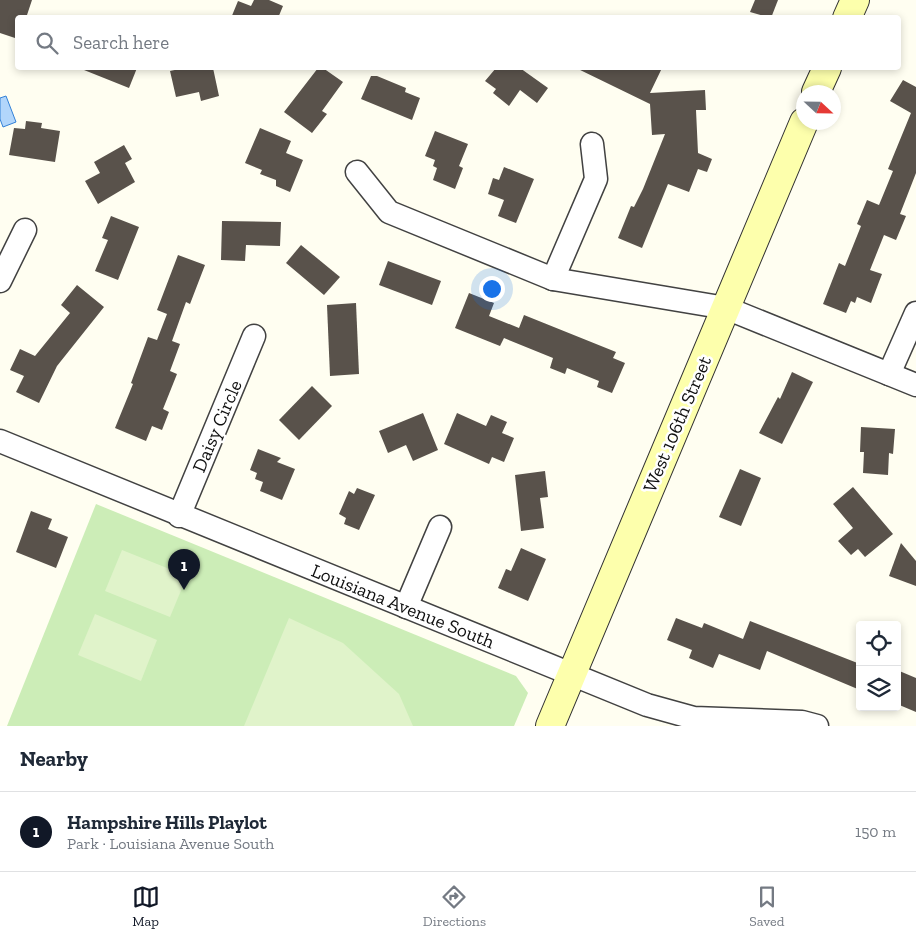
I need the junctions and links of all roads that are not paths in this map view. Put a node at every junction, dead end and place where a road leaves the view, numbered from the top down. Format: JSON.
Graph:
{"nodes":[{"id":1,"x":855,"y":0,"type":"edge"},
{"id":2,"x":849,"y":15,"type":"edge"},
{"id":3,"x":825,"y":70,"type":"edge"},
{"id":4,"x":819,"y":85,"type":"edge"},
{"id":5,"x":801,"y":130,"type":"edge"},
{"id":6,"x":592,"y":144,"type":"dead end"},
{"id":7,"x":357,"y":172,"type":"dead end"},
{"id":8,"x":25,"y":230,"type":"dead end"},
{"id":9,"x":553,"y":278,"type":"junction"},
{"id":10,"x":0,"y":281,"type":"edge"},
{"id":11,"x":726,"y":308,"type":"junction"},
{"id":12,"x":916,"y":313,"type":"edge"},
{"id":13,"x":254,"y":336,"type":"dead end"},
{"id":14,"x":889,"y":374,"type":"junction"},
{"id":15,"x":916,"y":385,"type":"edge"},
{"id":16,"x":0,"y":441,"type":"edge"},
{"id":17,"x":179,"y":516,"type":"junction"},
{"id":18,"x":440,"y":527,"type":"dead end"},
{"id":19,"x":406,"y":607,"type":"junction"},
{"id":20,"x":572,"y":674,"type":"junction"},
{"id":21,"x":550,"y":726,"type":"edge"},
{"id":22,"x":817,"y":726,"type":"edge"}],
"edges":[{"from":1,"to":2,"type":"street"},
{"from":3,"to":4,"type":"street"},
{"from":5,"to":11,"type":"street","name":"West 106th Street"},
{"from":6,"to":9,"type":"street"},
{"from":7,"to":9,"type":"street"},
{"from":8,"to":10,"type":"street"},
{"from":9,"to":11,"type":"street"},
{"from":11,"to":14,"type":"street"},
{"from":11,"to":20,"type":"street","name":"West 106th Street"},
{"from":12,"to":14,"type":"street"},
{"from":13,"to":17,"type":"street","name":"Daisy Circle"},
{"from":14,"to":15,"type":"street"},
{"from":16,"to":17,"type":"street","name":"Louisiana Avenue South"},
{"from":17,"to":19,"type":"street","name":"Louisiana Avenue South"},
{"from":18,"to":19,"type":"street"},
{"from":19,"to":20,"type":"street","name":"Louisiana Avenue South"},
{"from":20,"to":21,"type":"street","name":"West 106th Street"},
{"from":20,"to":22,"type":"street","name":"Louisiana Avenue South"}]}
